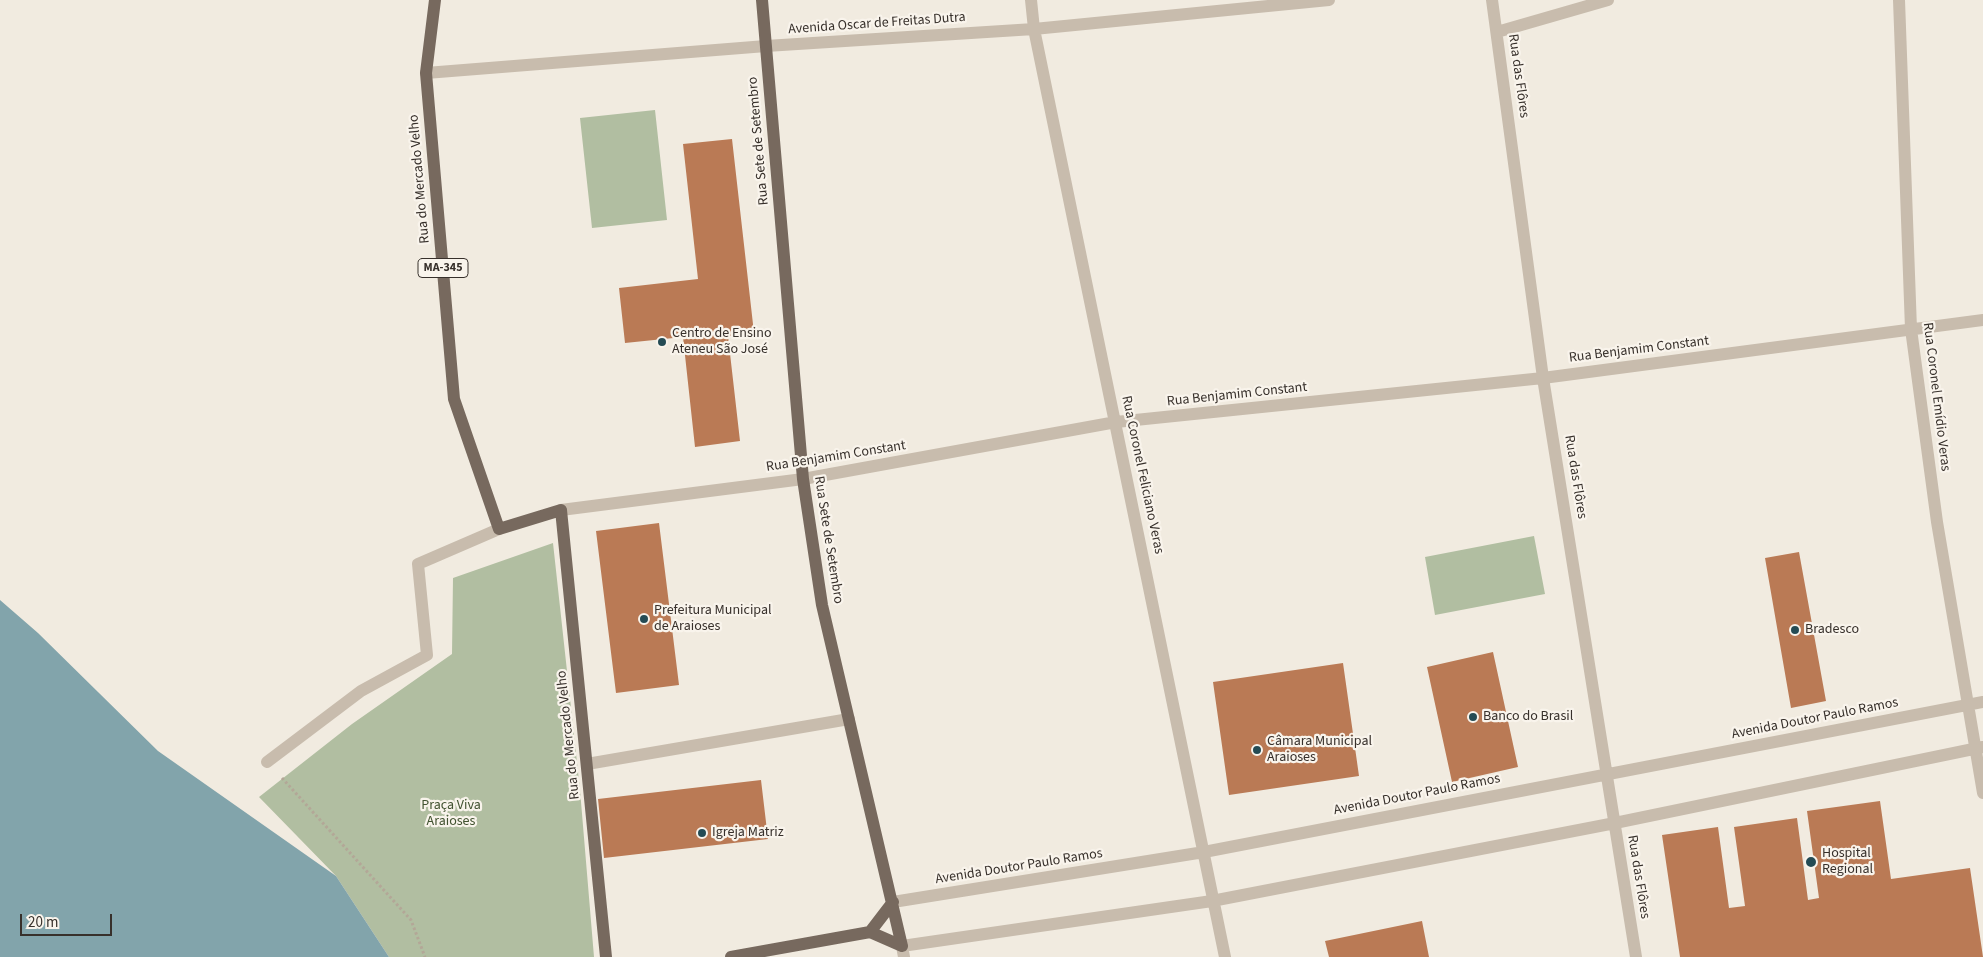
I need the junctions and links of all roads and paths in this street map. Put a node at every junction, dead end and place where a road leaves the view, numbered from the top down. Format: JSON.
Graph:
{"nodes":[{"id":1,"x":435,"y":0,"type":"edge"},
{"id":2,"x":762,"y":0,"type":"edge"},
{"id":3,"x":1031,"y":0,"type":"edge"},
{"id":4,"x":1329,"y":0,"type":"edge"},
{"id":5,"x":1492,"y":0,"type":"edge"},
{"id":6,"x":1608,"y":0,"type":"edge"},
{"id":7,"x":1899,"y":0,"type":"edge"},
{"id":8,"x":1034,"y":29,"type":"junction"},
{"id":9,"x":1497,"y":32,"type":"junction"},
{"id":10,"x":766,"y":46,"type":"junction"},
{"id":11,"x":426,"y":73,"type":"junction"},
{"id":12,"x":1983,"y":320,"type":"edge"},
{"id":13,"x":1911,"y":329,"type":"junction"},
{"id":14,"x":1543,"y":378,"type":"junction"},
{"id":15,"x":1116,"y":422,"type":"junction"},
{"id":16,"x":803,"y":479,"type":"junction"},
{"id":17,"x":561,"y":510,"type":"junction"},
{"id":18,"x":499,"y":529,"type":"junction"},
{"id":19,"x":1983,"y":702,"type":"edge"},
{"id":20,"x":1967,"y":705,"type":"junction"},
{"id":21,"x":849,"y":718,"type":"junction"},
{"id":22,"x":1979,"y":748,"type":"edge"},
{"id":23,"x":266,"y":762,"type":"joint"},
{"id":24,"x":587,"y":764,"type":"junction"},
{"id":25,"x":1608,"y":773,"type":"junction"},
{"id":26,"x":1983,"y":793,"type":"edge"},
{"id":27,"x":1615,"y":822,"type":"junction"},
{"id":28,"x":1204,"y":852,"type":"junction"},
{"id":29,"x":1212,"y":901,"type":"junction"},
{"id":30,"x":893,"y":902,"type":"junction"},
{"id":31,"x":870,"y":932,"type":"junction"},
{"id":32,"x":903,"y":952,"type":"edge"},
{"id":33,"x":426,"y":957,"type":"edge"},
{"id":34,"x":606,"y":957,"type":"edge"},
{"id":35,"x":730,"y":957,"type":"edge"},
{"id":36,"x":1224,"y":957,"type":"edge"},
{"id":37,"x":1636,"y":957,"type":"edge"}],
"edges":[{"from":1,"to":11,"type":"main road","name":"Rua do Mercado Velho","number":"MA-345"},
{"from":2,"to":10,"type":"main road","name":"Rua Sete de Setembro"},
{"from":3,"to":8,"type":"street","name":"Rua Coronel Feliciano Veras"},
{"from":4,"to":8,"type":"street","name":"Avenida Oscar de Freitas Dutra"},
{"from":5,"to":9,"type":"street","name":"Rua das Flôres"},
{"from":6,"to":9,"type":"street"},
{"from":7,"to":13,"type":"street","name":"Rua Coronel Emídio Veras"},
{"from":8,"to":10,"type":"street","name":"Avenida Oscar de Freitas Dutra"},
{"from":8,"to":15,"type":"street","name":"Rua Coronel Feliciano Veras"},
{"from":9,"to":14,"type":"street","name":"Rua das Flôres"},
{"from":10,"to":11,"type":"street","name":"Avenida Oscar de Freitas Dutra"},
{"from":10,"to":16,"type":"main road","name":"Rua Sete de Setembro"},
{"from":11,"to":18,"type":"main road","name":"Rua do Mercado Velho","number":"MA-345"},
{"from":12,"to":13,"type":"street","name":"Rua Benjamim Constant"},
{"from":13,"to":14,"type":"street","name":"Rua Benjamim Constant"},
{"from":13,"to":20,"type":"street","name":"Rua Coronel Emídio Veras"},
{"from":14,"to":15,"type":"street","name":"Rua Benjamim Constant"},
{"from":14,"to":25,"type":"street","name":"Rua das Flôres"},
{"from":15,"to":16,"type":"street","name":"Rua Benjamim Constant"},
{"from":15,"to":28,"type":"street","name":"Rua Coronel Feliciano Veras"},
{"from":16,"to":17,"type":"street","name":"Rua Benjamim Constant"},
{"from":16,"to":21,"type":"main road","name":"Rua Sete de Setembro"},
{"from":17,"to":18,"type":"main road","name":"Rua Benjamim Constant"},
{"from":17,"to":24,"type":"main road","name":"Rua do Mercado Velho"},
{"from":18,"to":23,"type":"street"},
{"from":19,"to":20,"type":"street","name":"Avenida Doutor Paulo Ramos"},
{"from":20,"to":22,"type":"street","name":"Rua Coronel Emídio Veras"},
{"from":20,"to":25,"type":"street","name":"Avenida Doutor Paulo Ramos"},
{"from":21,"to":24,"type":"street"},
{"from":21,"to":30,"type":"main road","name":"Rua Sete de Setembro"},
{"from":22,"to":26,"type":"street","name":"Rua Coronel Emídio Veras"},
{"from":22,"to":27,"type":"street"},
{"from":23,"to":33,"type":"path"},
{"from":24,"to":34,"type":"main road","name":"Rua do Mercado Velho"},
{"from":25,"to":27,"type":"street","name":"Rua das Flôres"},
{"from":25,"to":28,"type":"street","name":"Avenida Doutor Paulo Ramos"},
{"from":27,"to":29,"type":"street"},
{"from":27,"to":37,"type":"street","name":"Rua das Flôres"},
{"from":28,"to":29,"type":"street","name":"Rua Coronel Feliciano Veras"},
{"from":28,"to":30,"type":"street","name":"Avenida Doutor Paulo Ramos"},
{"from":29,"to":32,"type":"street"},
{"from":29,"to":36,"type":"street","name":"Rua Coronel Feliciano Veras"},
{"from":30,"to":31,"type":"main road"},
{"from":30,"to":32,"type":"main road","name":"Rua Sete de Setembro"},
{"from":31,"to":32,"type":"main road"},
{"from":31,"to":35,"type":"main road"}]}
